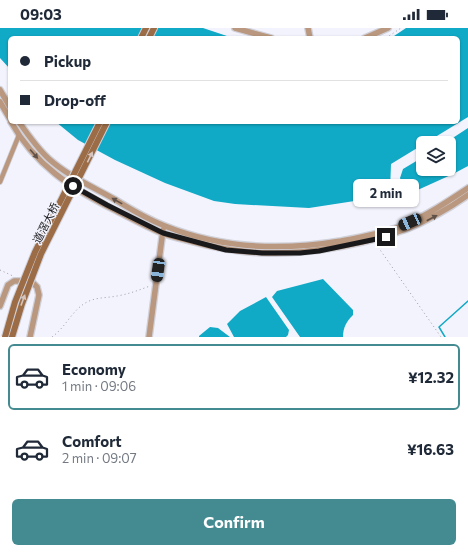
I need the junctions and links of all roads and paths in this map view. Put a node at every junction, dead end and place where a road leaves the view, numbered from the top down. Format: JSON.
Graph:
{"nodes":[{"id":1,"x":235,"y":28,"type":"edge"},
{"id":2,"x":388,"y":28,"type":"edge"},
{"id":3,"x":401,"y":28,"type":"edge"},
{"id":4,"x":264,"y":36,"type":"edge"},
{"id":5,"x":370,"y":36,"type":"edge"},
{"id":6,"x":389,"y":36,"type":"edge"},
{"id":7,"x":0,"y":90,"type":"edge"},
{"id":8,"x":0,"y":102,"type":"edge"},
{"id":9,"x":8,"y":104,"type":"edge"},
{"id":10,"x":8,"y":116,"type":"edge"},
{"id":11,"x":13,"y":124,"type":"edge"},
{"id":12,"x":20,"y":124,"type":"edge"},
{"id":13,"x":99,"y":124,"type":"edge"},
{"id":14,"x":106,"y":124,"type":"edge"},
{"id":15,"x":19,"y":135,"type":"junction"},
{"id":16,"x":0,"y":182,"type":"edge"},
{"id":17,"x":468,"y":188,"type":"edge"},
{"id":18,"x":468,"y":195,"type":"edge"},
{"id":19,"x":164,"y":226,"type":"junction"},
{"id":20,"x":163,"y":233,"type":"junction"},
{"id":21,"x":373,"y":240,"type":"junction"},
{"id":22,"x":0,"y":270,"type":"edge"},
{"id":23,"x":21,"y":280,"type":"junction"},
{"id":24,"x":156,"y":283,"type":"junction"},
{"id":25,"x":0,"y":306,"type":"edge"},
{"id":26,"x":5,"y":337,"type":"edge"},
{"id":27,"x":12,"y":337,"type":"edge"},
{"id":28,"x":30,"y":337,"type":"edge"},
{"id":29,"x":52,"y":337,"type":"edge"},
{"id":30,"x":149,"y":337,"type":"edge"},
{"id":31,"x":440,"y":337,"type":"edge"}],
"edges":[{"from":1,"to":4,"type":"street"},
{"from":2,"to":5,"type":"street"},
{"from":3,"to":6,"type":"path"},
{"from":7,"to":9,"type":"street"},
{"from":8,"to":10,"type":"street"},
{"from":11,"to":15,"type":"street"},
{"from":19,"to":12,"type":"street","one_way":true},
{"from":13,"to":26,"type":"main road","name":"道滘大桥","bridge":true},
{"from":27,"to":14,"type":"main road","name":"道滘大桥","one_way":true,"bridge":true},
{"from":15,"to":16,"type":"street"},
{"from":15,"to":20,"type":"street","one_way":true},
{"from":17,"to":19,"type":"street"},
{"from":21,"to":18,"type":"street","one_way":true},
{"from":19,"to":20,"type":"street"},
{"from":20,"to":21,"type":"street"},
{"from":20,"to":24,"type":"street"},
{"from":21,"to":31,"type":"path"},
{"from":22,"to":23,"type":"path"},
{"from":23,"to":25,"type":"street"},
{"from":23,"to":28,"type":"street"},
{"from":24,"to":29,"type":"path"},
{"from":24,"to":30,"type":"street"}]}
